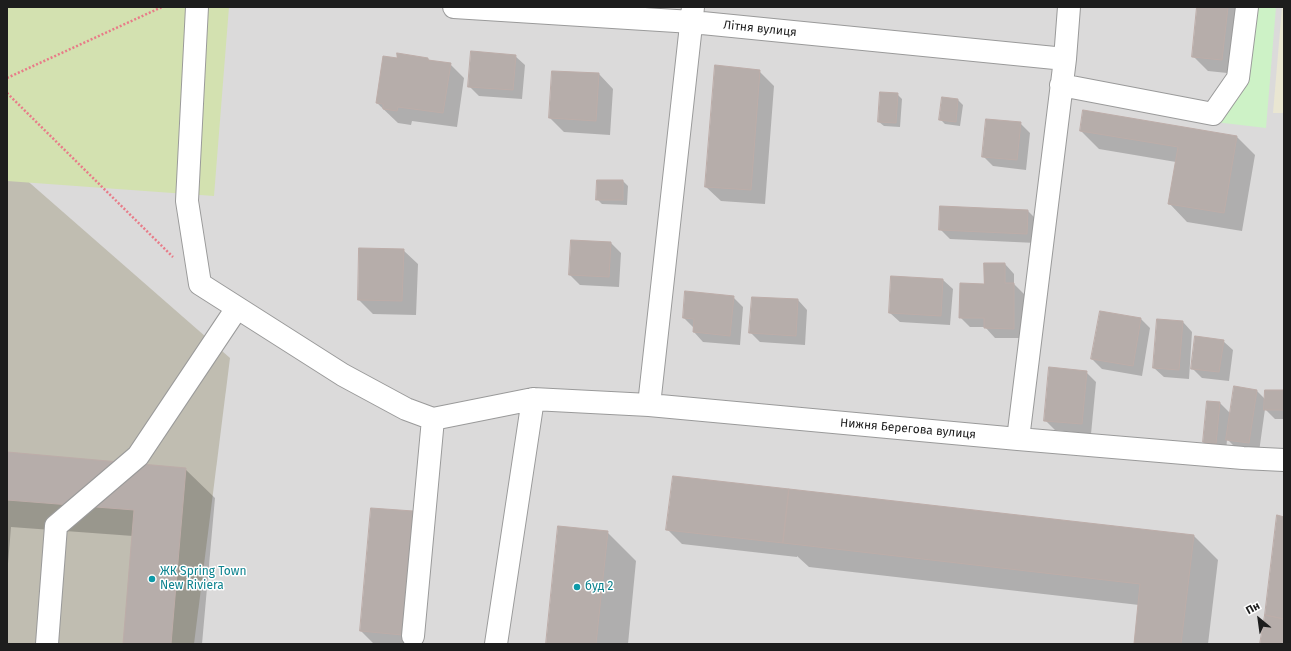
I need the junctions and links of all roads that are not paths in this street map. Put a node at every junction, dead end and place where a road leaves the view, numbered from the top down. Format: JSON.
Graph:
{"nodes":[{"id":1,"x":197,"y":7,"type":"edge"},
{"id":2,"x":454,"y":7,"type":"edge"},
{"id":3,"x":1069,"y":7,"type":"edge"},
{"id":4,"x":1247,"y":7,"type":"edge"},
{"id":5,"x":692,"y":15,"type":"edge"},
{"id":6,"x":1065,"y":59,"type":"junction"},
{"id":7,"x":1061,"y":85,"type":"junction"},
{"id":8,"x":237,"y":308,"type":"junction"},
{"id":9,"x":533,"y":399,"type":"junction"},
{"id":10,"x":649,"y":405,"type":"junction"},
{"id":11,"x":433,"y":419,"type":"junction"},
{"id":12,"x":1018,"y":439,"type":"junction"},
{"id":13,"x":1284,"y":460,"type":"edge"},
{"id":14,"x":413,"y":636,"type":"dead end"},
{"id":15,"x":47,"y":644,"type":"edge"},
{"id":16,"x":496,"y":644,"type":"edge"}],
"edges":[{"from":1,"to":8,"type":"street"},
{"from":2,"to":5,"type":"street","name":"Літня вулиця"},
{"from":3,"to":6,"type":"street"},
{"from":4,"to":7,"type":"street"},
{"from":5,"to":6,"type":"street","name":"Літня вулиця"},
{"from":5,"to":10,"type":"street"},
{"from":6,"to":7,"type":"street"},
{"from":7,"to":12,"type":"street"},
{"from":8,"to":11,"type":"street"},
{"from":8,"to":15,"type":"street"},
{"from":9,"to":10,"type":"street","name":"Нижня Берегова вулиця"},
{"from":9,"to":11,"type":"street","name":"Нижня Берегова вулиця"},
{"from":9,"to":16,"type":"street"},
{"from":10,"to":12,"type":"street","name":"Нижня Берегова вулиця"},
{"from":11,"to":14,"type":"street"},
{"from":12,"to":13,"type":"street","name":"Нижня Берегова вулиця"}]}
